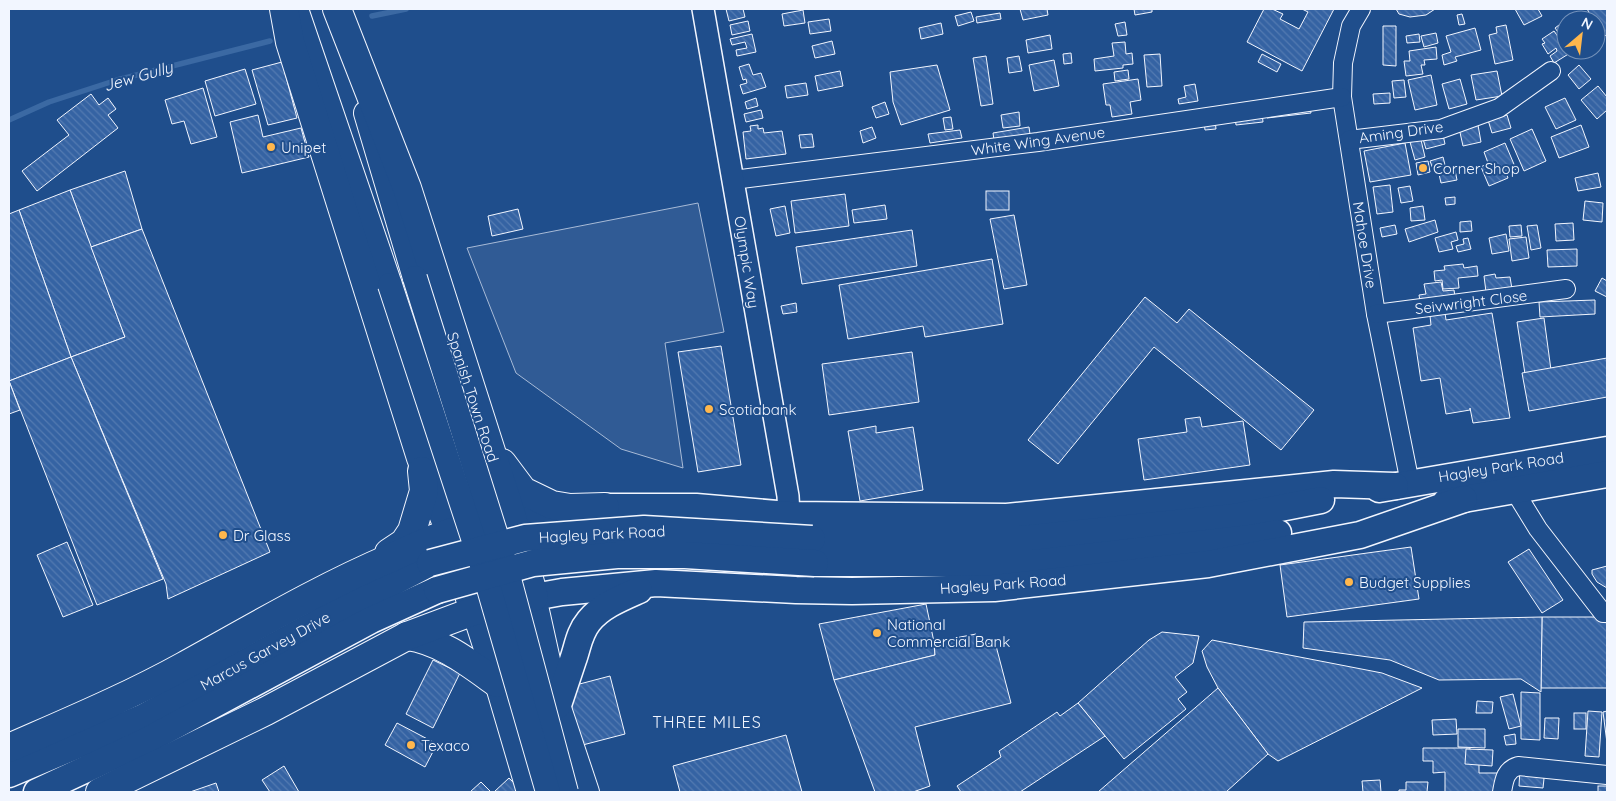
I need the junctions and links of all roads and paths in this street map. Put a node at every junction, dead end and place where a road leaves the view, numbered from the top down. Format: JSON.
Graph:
{"nodes":[{"id":1,"x":284,"y":9,"type":"edge"},
{"id":2,"x":296,"y":9,"type":"edge"},
{"id":3,"x":336,"y":9,"type":"edge"},
{"id":4,"x":703,"y":9,"type":"edge"},
{"id":5,"x":1361,"y":9,"type":"edge"},
{"id":6,"x":1552,"y":71,"type":"dead end"},
{"id":7,"x":1342,"y":97,"type":"junction"},
{"id":8,"x":1349,"y":140,"type":"junction"},
{"id":9,"x":734,"y":180,"type":"junction"},
{"id":10,"x":1566,"y":290,"type":"dead end"},
{"id":11,"x":1376,"y":314,"type":"junction"},
{"id":12,"x":478,"y":412,"type":"junction"},
{"id":13,"x":1607,"y":450,"type":"edge"},
{"id":14,"x":421,"y":458,"type":"junction"},
{"id":15,"x":1607,"y":474,"type":"edge"},
{"id":16,"x":1402,"y":484,"type":"junction"},
{"id":17,"x":1514,"y":490,"type":"junction"},
{"id":18,"x":1464,"y":499,"type":"junction"},
{"id":19,"x":605,"y":508,"type":"junction"},
{"id":20,"x":789,"y":515,"type":"junction"},
{"id":21,"x":518,"y":528,"type":"junction"},
{"id":22,"x":450,"y":532,"type":"junction"},
{"id":23,"x":814,"y":551,"type":"junction"},
{"id":24,"x":533,"y":564,"type":"joint"},
{"id":25,"x":367,"y":568,"type":"junction"},
{"id":26,"x":656,"y":582,"type":"junction"},
{"id":27,"x":534,"y":597,"type":"junction"},
{"id":28,"x":474,"y":611,"type":"junction"},
{"id":29,"x":1607,"y":612,"type":"edge"},
{"id":30,"x":407,"y":636,"type":"junction"},
{"id":31,"x":497,"y":683,"type":"junction"},
{"id":32,"x":558,"y":705,"type":"junction"},
{"id":33,"x":145,"y":729,"type":"junction"},
{"id":34,"x":9,"y":748,"type":"edge"},
{"id":35,"x":9,"y":774,"type":"edge"},
{"id":36,"x":1607,"y":775,"type":"edge"},
{"id":37,"x":37,"y":792,"type":"edge"},
{"id":38,"x":100,"y":792,"type":"edge"},
{"id":39,"x":529,"y":792,"type":"edge"},
{"id":40,"x":548,"y":792,"type":"edge"},
{"id":41,"x":566,"y":792,"type":"edge"},
{"id":42,"x":587,"y":792,"type":"edge"},
{"id":43,"x":1502,"y":792,"type":"edge"}],
"edges":[{"from":1,"to":14,"type":"highway"},
{"from":2,"to":40,"type":"main road","bridge":true},
{"from":3,"to":12,"type":"highway","name":"Spanish Town Road"},
{"from":3,"to":41,"type":"main road","name":"Spanish Town Road","bridge":true},
{"from":4,"to":9,"type":"street","name":"Olympic Way"},
{"from":5,"to":7,"type":"street","name":"Mahoe Drive"},
{"from":6,"to":8,"type":"street","name":"Aming Drive"},
{"from":7,"to":8,"type":"street","name":"Mahoe Drive"},
{"from":7,"to":9,"type":"street","name":"White Wing Avenue"},
{"from":8,"to":11,"type":"street","name":"Mahoe Drive"},
{"from":9,"to":20,"type":"street","name":"Olympic Way"},
{"from":10,"to":11,"type":"street","name":"Seivwright Close"},
{"from":11,"to":16,"type":"street","name":"Mahoe Drive"},
{"from":12,"to":19,"type":"highway"},
{"from":12,"to":21,"type":"highway","name":"Spanish Town Road"},
{"from":13,"to":16,"type":"main road","name":"Hagley Park Road"},
{"from":14,"to":22,"type":"highway"},
{"from":14,"to":25,"type":"highway"},
{"from":15,"to":17,"type":"main road","name":"Hagley Park Road"},
{"from":16,"to":20,"type":"main road","name":"Hagley Park Road"},
{"from":16,"to":23,"type":"main road","name":"Hagley Park Road"},
{"from":17,"to":18,"type":"main road","name":"Hagley Park Road"},
{"from":17,"to":29,"type":"street"},
{"from":18,"to":23,"type":"main road","name":"Hagley Park Road"},
{"from":18,"to":26,"type":"main road","name":"Hagley Park Road"},
{"from":19,"to":20,"type":"main road","name":"Hagley Park Road"},
{"from":19,"to":21,"type":"main road","name":"Hagley Park Road"},
{"from":20,"to":26,"type":"main road"},
{"from":21,"to":22,"type":"highway","name":"Marcus Garvey Drive"},
{"from":21,"to":23,"type":"main road","name":"Hagley Park Road","bridge":true},
{"from":21,"to":27,"type":"highway","name":"Spanish Town Road"},
{"from":21,"to":33,"type":"main road","name":"Marcus Garvey Drive","bridge":true},
{"from":22,"to":25,"type":"highway","name":"Marcus Garvey Drive"},
{"from":22,"to":28,"type":"highway"},
{"from":23,"to":24,"type":"main road","name":"Hagley Park Road","bridge":true},
{"from":24,"to":33,"type":"main road","name":"Marcus Garvey Drive","bridge":true},
{"from":25,"to":34,"type":"highway","name":"Marcus Garvey Drive"},
{"from":26,"to":27,"type":"main road","name":"Hagley Park Road"},
{"from":26,"to":32,"type":"main road"},
{"from":27,"to":28,"type":"highway"},
{"from":27,"to":32,"type":"main road","name":"Spanish Town Road"},
{"from":28,"to":30,"type":"highway"},
{"from":28,"to":31,"type":"main road"},
{"from":30,"to":31,"type":"highway"},
{"from":30,"to":38,"type":"highway"},
{"from":31,"to":39,"type":"main road"},
{"from":32,"to":42,"type":"main road","name":"Spanish Town Road"},
{"from":33,"to":35,"type":"main road","name":"Marcus Garvey Drive"},
{"from":33,"to":37,"type":"main road","name":"Marcus Garvey Drive"},
{"from":36,"to":43,"type":"street"}]}
